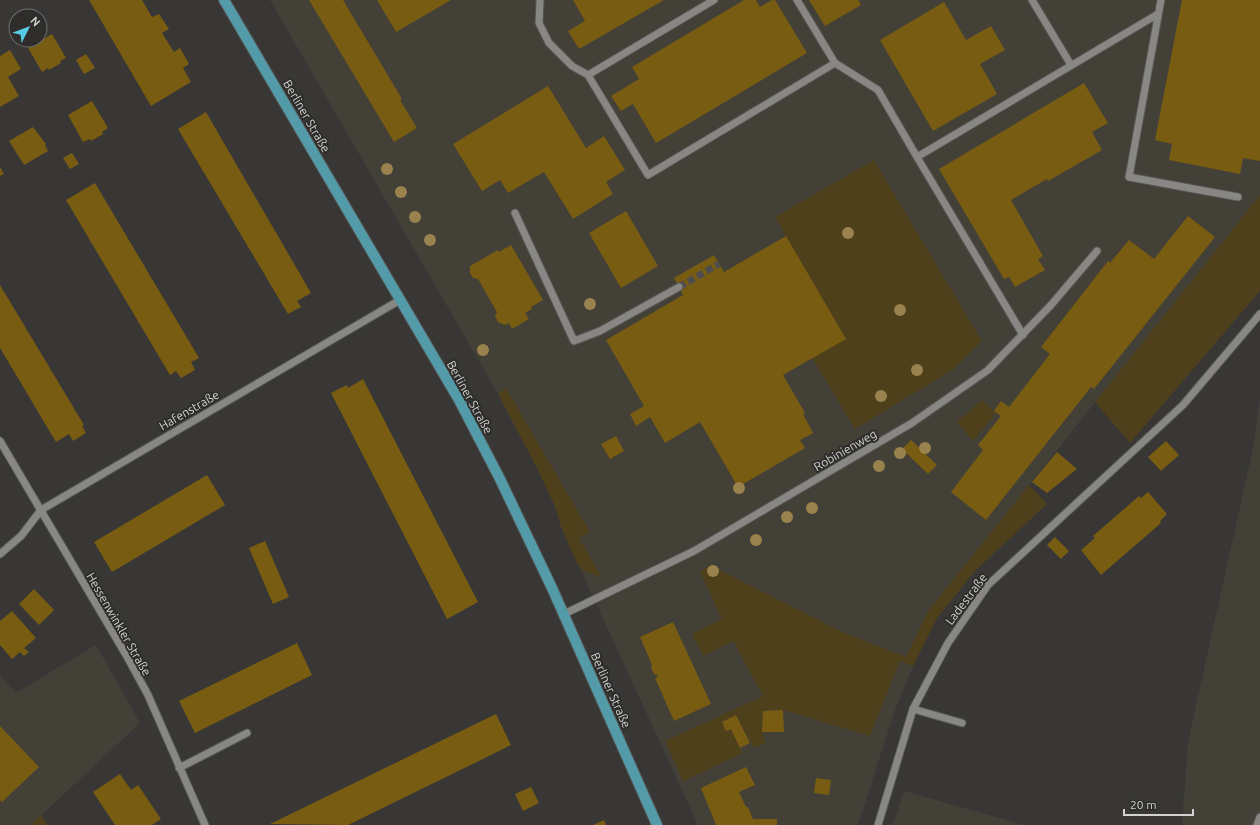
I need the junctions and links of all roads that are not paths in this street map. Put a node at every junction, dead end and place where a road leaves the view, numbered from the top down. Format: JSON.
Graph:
{"nodes":[{"id":1,"x":224,"y":0,"type":"edge"},
{"id":2,"x":540,"y":0,"type":"edge"},
{"id":3,"x":714,"y":0,"type":"edge"},
{"id":4,"x":797,"y":0,"type":"edge"},
{"id":5,"x":1032,"y":0,"type":"edge"},
{"id":6,"x":1161,"y":0,"type":"edge"},
{"id":7,"x":1158,"y":14,"type":"junction"},
{"id":8,"x":835,"y":63,"type":"junction"},
{"id":9,"x":1072,"y":65,"type":"junction"},
{"id":10,"x":588,"y":75,"type":"junction"},
{"id":11,"x":917,"y":157,"type":"junction"},
{"id":12,"x":1238,"y":197,"type":"dead end"},
{"id":13,"x":515,"y":213,"type":"dead end"},
{"id":14,"x":1097,"y":251,"type":"dead end"},
{"id":15,"x":679,"y":287,"type":"tunnel mouth"},
{"id":16,"x":400,"y":300,"type":"junction"},
{"id":17,"x":1260,"y":314,"type":"edge"},
{"id":18,"x":1023,"y":335,"type":"junction"},
{"id":19,"x":0,"y":441,"type":"edge"},
{"id":20,"x":41,"y":510,"type":"junction"},
{"id":21,"x":0,"y":554,"type":"edge"},
{"id":22,"x":564,"y":614,"type":"junction"},
{"id":23,"x":913,"y":709,"type":"junction"},
{"id":24,"x":962,"y":722,"type":"dead end"},
{"id":25,"x":247,"y":733,"type":"dead end"},
{"id":26,"x":179,"y":768,"type":"junction"},
{"id":27,"x":1260,"y":817,"type":"edge"},
{"id":28,"x":205,"y":825,"type":"edge"},
{"id":29,"x":657,"y":825,"type":"edge"},
{"id":30,"x":878,"y":825,"type":"edge"},
{"id":31,"x":1257,"y":825,"type":"edge"}],
"edges":[{"from":1,"to":16,"type":"main road","name":"Berliner Straße"},
{"from":2,"to":10,"type":"street"},
{"from":3,"to":10,"type":"street"},
{"from":4,"to":8,"type":"street"},
{"from":5,"to":9,"type":"street"},
{"from":6,"to":7,"type":"street"},
{"from":7,"to":9,"type":"street"},
{"from":7,"to":12,"type":"street"},
{"from":8,"to":10,"type":"street"},
{"from":8,"to":11,"type":"street"},
{"from":9,"to":11,"type":"street"},
{"from":11,"to":18,"type":"street"},
{"from":13,"to":15,"type":"street"},
{"from":14,"to":18,"type":"street","name":"Robinienweg"},
{"from":16,"to":20,"type":"street","name":"Hafenstraße"},
{"from":16,"to":22,"type":"main road","name":"Berliner Straße"},
{"from":17,"to":23,"type":"street","name":"Ladestraße"},
{"from":18,"to":22,"type":"street","name":"Robinienweg"},
{"from":19,"to":20,"type":"street","name":"Hessenwinkler Straße"},
{"from":20,"to":21,"type":"street","name":"Hafenstraße"},
{"from":20,"to":26,"type":"street","name":"Hessenwinkler Straße"},
{"from":22,"to":29,"type":"main road","name":"Berliner Straße"},
{"from":23,"to":24,"type":"street"},
{"from":23,"to":30,"type":"street","name":"Ladestraße"},
{"from":25,"to":26,"type":"street"},
{"from":26,"to":28,"type":"street","name":"Hessenwinkler Straße"},
{"from":27,"to":31,"type":"street"}]}
